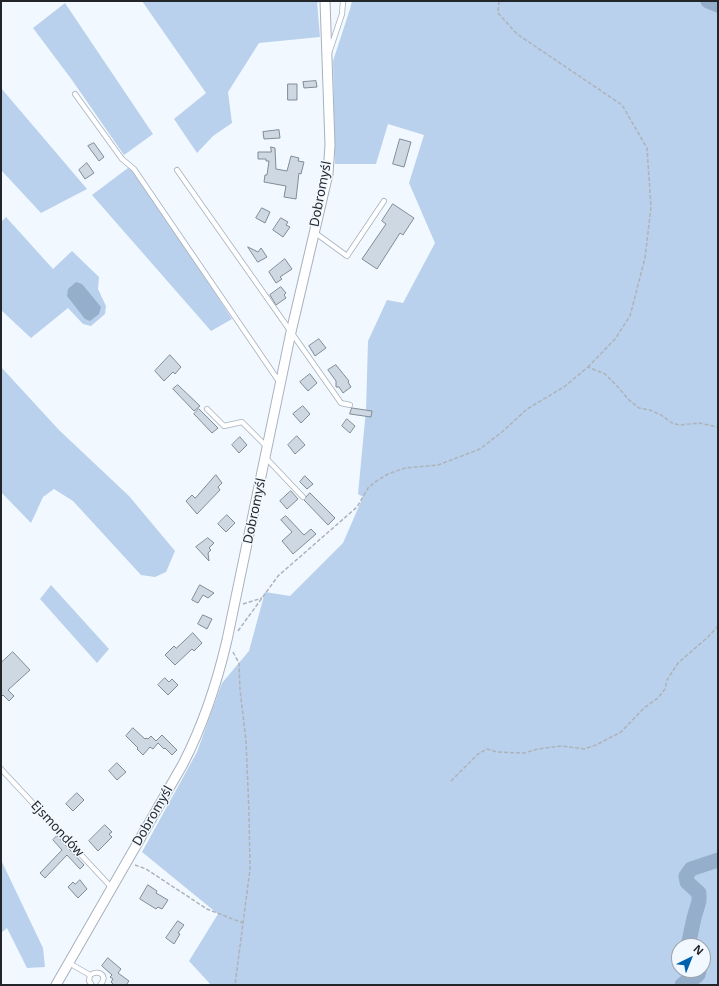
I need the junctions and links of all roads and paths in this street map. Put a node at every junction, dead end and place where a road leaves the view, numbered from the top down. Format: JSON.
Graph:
{"nodes":[{"id":1,"x":325,"y":1,"type":"edge"},
{"id":2,"x":343,"y":1,"type":"edge"},
{"id":3,"x":499,"y":1,"type":"edge"},
{"id":4,"x":327,"y":60,"type":"junction"},
{"id":5,"x":75,"y":94,"type":"dead end"},
{"id":6,"x":177,"y":170,"type":"dead end"},
{"id":7,"x":384,"y":201,"type":"dead end"},
{"id":8,"x":314,"y":232,"type":"junction"},
{"id":9,"x":291,"y":332,"type":"junction"},
{"id":10,"x":588,"y":367,"type":"junction"},
{"id":11,"x":281,"y":384,"type":"junction"},
{"id":12,"x":350,"y":405,"type":"dead end"},
{"id":13,"x":207,"y":408,"type":"dead end"},
{"id":14,"x":718,"y":427,"type":"edge"},
{"id":15,"x":268,"y":448,"type":"junction"},
{"id":16,"x":266,"y":458,"type":"junction"},
{"id":17,"x":303,"y":498,"type":"dead end"},
{"id":18,"x":262,"y":598,"type":"junction"},
{"id":19,"x":235,"y":605,"type":"junction"},
{"id":20,"x":718,"y":626,"type":"edge"},
{"id":21,"x":227,"y":640,"type":"junction"},
{"id":22,"x":1,"y":769,"type":"edge"},
{"id":23,"x":450,"y":781,"type":"dead end"},
{"id":24,"x":128,"y":862,"type":"junction"},
{"id":25,"x":113,"y":889,"type":"junction"},
{"id":26,"x":243,"y":923,"type":"junction"},
{"id":27,"x":69,"y":963,"type":"junction"},
{"id":28,"x":90,"y":975,"type":"junction"},
{"id":29,"x":56,"y":985,"type":"edge"},
{"id":30,"x":92,"y":985,"type":"edge"},
{"id":31,"x":100,"y":985,"type":"edge"},
{"id":32,"x":235,"y":985,"type":"edge"}],
"edges":[{"from":1,"to":4,"type":"street","name":"Dobromyśl"},
{"from":2,"to":4,"type":"lane"},
{"from":3,"to":10,"type":"path"},
{"from":4,"to":8,"type":"street","name":"Dobromyśl"},
{"from":5,"to":11,"type":"lane"},
{"from":6,"to":9,"type":"lane"},
{"from":7,"to":8,"type":"lane"},
{"from":8,"to":9,"type":"street","name":"Dobromyśl"},
{"from":9,"to":11,"type":"street","name":"Dobromyśl"},
{"from":9,"to":12,"type":"lane"},
{"from":10,"to":14,"type":"path"},
{"from":10,"to":18,"type":"path"},
{"from":11,"to":15,"type":"street","name":"Dobromyśl"},
{"from":13,"to":15,"type":"lane"},
{"from":15,"to":16,"type":"street","name":"Dobromyśl"},
{"from":16,"to":17,"type":"lane"},
{"from":16,"to":19,"type":"street","name":"Dobromyśl"},
{"from":18,"to":19,"type":"path"},
{"from":18,"to":21,"type":"path"},
{"from":19,"to":21,"type":"street","name":"Dobromyśl"},
{"from":20,"to":23,"type":"path"},
{"from":21,"to":24,"type":"street","name":"Dobromyśl"},
{"from":21,"to":26,"type":"path"},
{"from":22,"to":25,"type":"lane","name":"Ejsmondów"},
{"from":24,"to":25,"type":"street","name":"Dobromyśl"},
{"from":24,"to":26,"type":"path"},
{"from":25,"to":27,"type":"street","name":"Dobromyśl"},
{"from":26,"to":32,"type":"path"},
{"from":27,"to":28,"type":"lane"},
{"from":27,"to":29,"type":"street","name":"Dobromyśl"},
{"from":28,"to":30,"type":"lane"},
{"from":28,"to":31,"type":"lane"}]}
